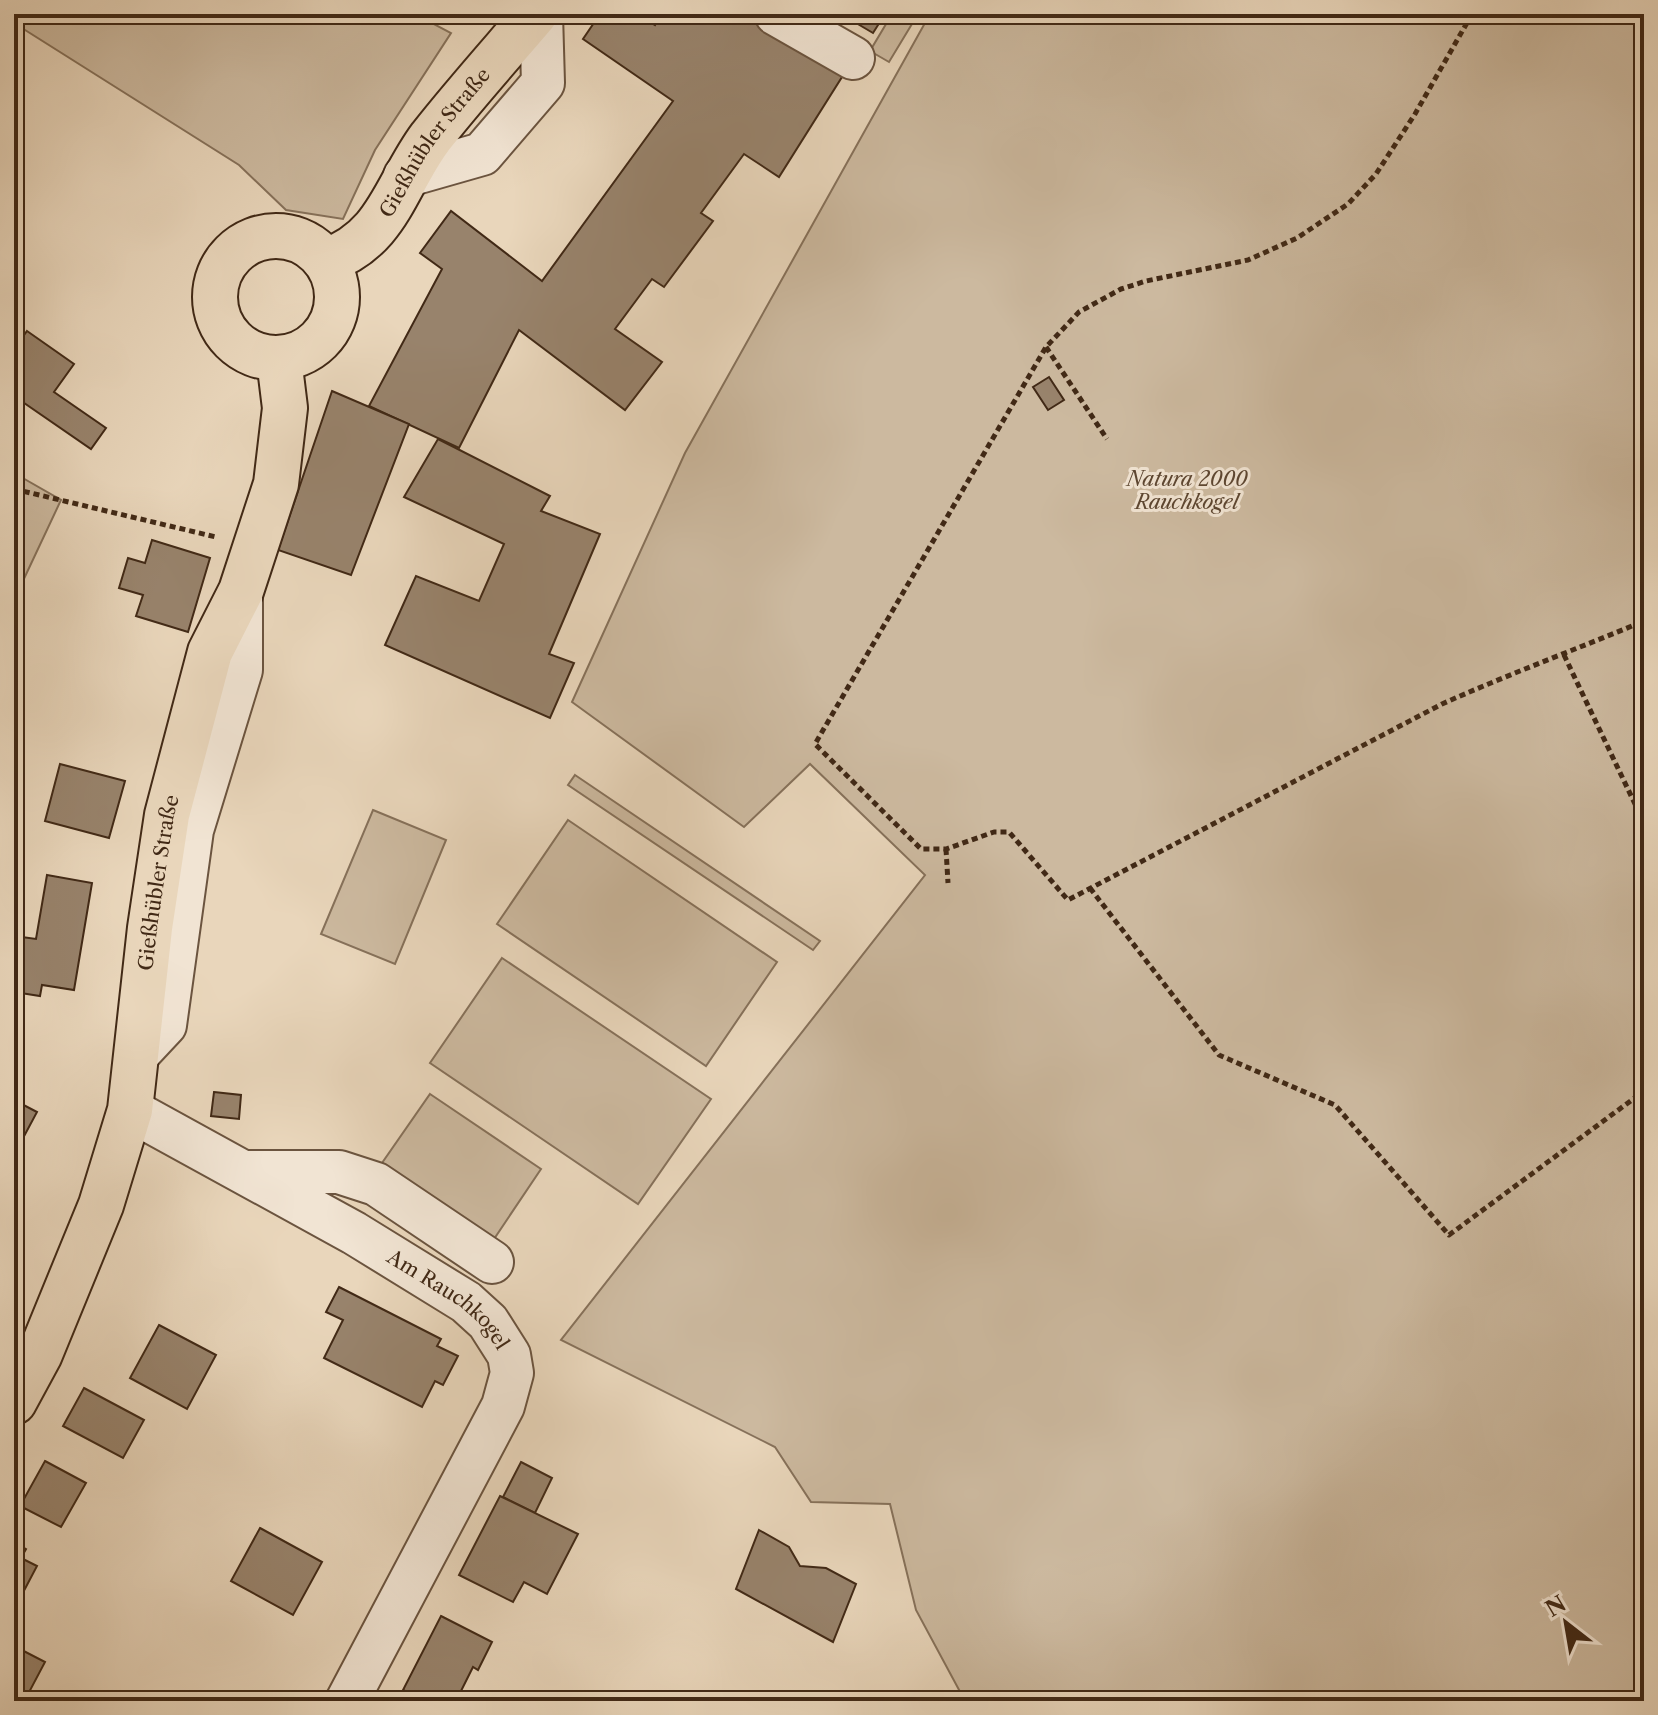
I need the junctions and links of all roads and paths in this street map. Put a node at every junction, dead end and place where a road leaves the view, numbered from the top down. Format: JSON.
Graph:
{"nodes":[{"id":1,"x":535,"y":14,"type":"edge"},
{"id":2,"x":541,"y":14,"type":"edge"},
{"id":3,"x":776,"y":14,"type":"edge"},
{"id":4,"x":1472,"y":14,"type":"edge"},
{"id":5,"x":853,"y":58,"type":"dead end"},
{"id":6,"x":405,"y":176,"type":"junction"},
{"id":7,"x":326,"y":261,"type":"junction"},
{"id":8,"x":1046,"y":347,"type":"junction"},
{"id":9,"x":279,"y":359,"type":"junction"},
{"id":10,"x":1107,"y":439,"type":"dead end"},
{"id":11,"x":14,"y":489,"type":"edge"},
{"id":12,"x":256,"y":546,"type":"junction"},
{"id":13,"x":1644,"y":621,"type":"edge"},
{"id":14,"x":1564,"y":654,"type":"junction"},
{"id":15,"x":1644,"y":819,"type":"edge"},
{"id":16,"x":946,"y":849,"type":"junction"},
{"id":17,"x":948,"y":883,"type":"dead end"},
{"id":18,"x":1090,"y":888,"type":"junction"},
{"id":19,"x":1644,"y":1091,"type":"edge"},
{"id":20,"x":130,"y":1110,"type":"junction"},
{"id":21,"x":243,"y":1172,"type":"junction"},
{"id":22,"x":492,"y":1262,"type":"dead end"},
{"id":23,"x":14,"y":1402,"type":"edge"},
{"id":24,"x":347,"y":1701,"type":"edge"}],
"edges":[{"from":1,"to":6,"type":"main road","name":"Gießhübler Straße"},
{"from":2,"to":6,"type":"street"},
{"from":3,"to":5,"type":"street"},
{"from":4,"to":8,"type":"path"},
{"from":6,"to":7,"type":"main road","name":"Gießhübler Straße"},
{"from":7,"to":9,"type":"main road"},
{"from":7,"to":9,"type":"main road"},
{"from":8,"to":10,"type":"path"},
{"from":8,"to":16,"type":"path"},
{"from":9,"to":12,"type":"main road","name":"Gießhübler Straße"},
{"from":11,"to":12,"type":"path"},
{"from":12,"to":20,"type":"main road","name":"Gießhübler Straße"},
{"from":13,"to":14,"type":"path"},
{"from":14,"to":15,"type":"path"},
{"from":14,"to":18,"type":"path"},
{"from":16,"to":17,"type":"path"},
{"from":16,"to":18,"type":"path"},
{"from":18,"to":19,"type":"path"},
{"from":20,"to":21,"type":"street","name":"Am Rauchkogel"},
{"from":20,"to":23,"type":"main road","name":"Gießhübler Straße"},
{"from":21,"to":22,"type":"street"},
{"from":21,"to":24,"type":"street","name":"Am Rauchkogel"}]}
